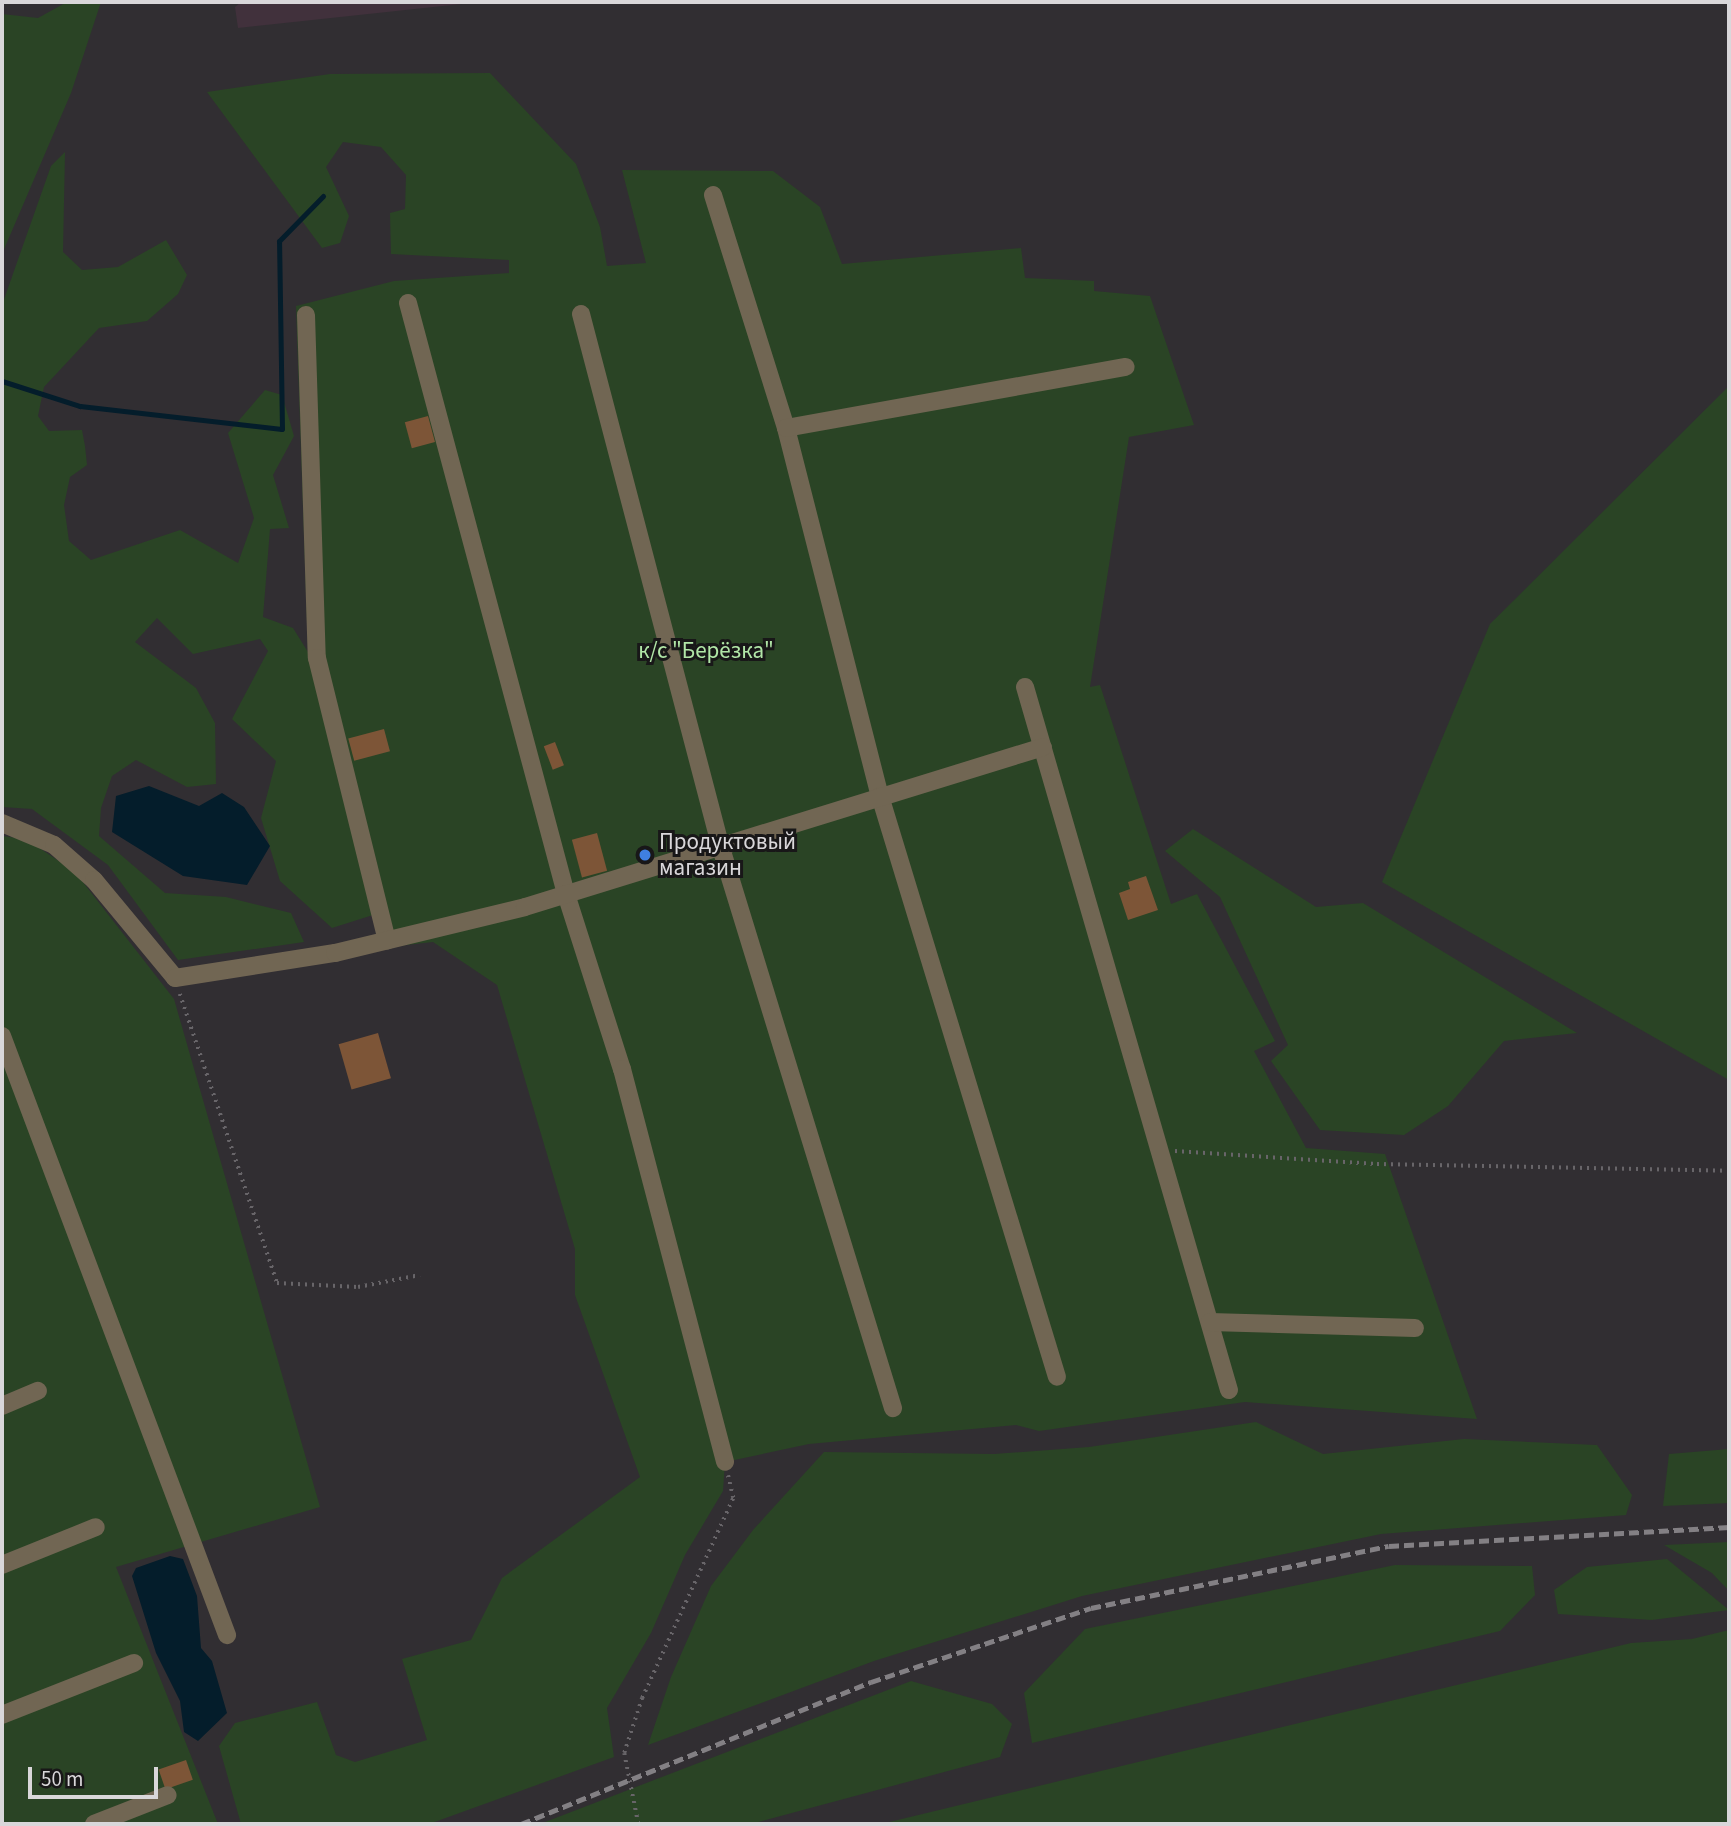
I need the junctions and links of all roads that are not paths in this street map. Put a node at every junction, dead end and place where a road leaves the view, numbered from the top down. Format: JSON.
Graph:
{"nodes":[{"id":1,"x":713,"y":195,"type":"dead end"},
{"id":2,"x":408,"y":303,"type":"dead end"},
{"id":3,"x":580,"y":314,"type":"dead end"},
{"id":4,"x":306,"y":315,"type":"dead end"},
{"id":5,"x":1126,"y":367,"type":"dead end"},
{"id":6,"x":786,"y":428,"type":"junction"},
{"id":7,"x":1025,"y":687,"type":"dead end"},
{"id":8,"x":1043,"y":747,"type":"junction"},
{"id":9,"x":880,"y":796,"type":"junction"},
{"id":10,"x":2,"y":822,"type":"edge"},
{"id":11,"x":721,"y":848,"type":"junction"},
{"id":12,"x":566,"y":894,"type":"junction"},
{"id":13,"x":383,"y":941,"type":"junction"},
{"id":14,"x":2,"y":1036,"type":"edge"},
{"id":15,"x":1210,"y":1322,"type":"junction"},
{"id":16,"x":1415,"y":1328,"type":"dead end"},
{"id":17,"x":1058,"y":1377,"type":"dead end"},
{"id":18,"x":1229,"y":1390,"type":"dead end"},
{"id":19,"x":38,"y":1391,"type":"dead end"},
{"id":20,"x":2,"y":1406,"type":"edge"},
{"id":21,"x":893,"y":1408,"type":"dead end"},
{"id":22,"x":725,"y":1462,"type":"road end"},
{"id":23,"x":96,"y":1527,"type":"dead end"},
{"id":24,"x":2,"y":1565,"type":"edge"},
{"id":25,"x":227,"y":1635,"type":"dead end"},
{"id":26,"x":134,"y":1663,"type":"dead end"},
{"id":27,"x":2,"y":1715,"type":"edge"},
{"id":28,"x":168,"y":1795,"type":"dead end"},
{"id":29,"x":94,"y":1824,"type":"edge"}],
"edges":[{"from":1,"to":6,"type":"street"},
{"from":2,"to":12,"type":"street"},
{"from":3,"to":11,"type":"street"},
{"from":4,"to":13,"type":"street"},
{"from":5,"to":6,"type":"street"},
{"from":6,"to":9,"type":"street"},
{"from":7,"to":8,"type":"street"},
{"from":8,"to":9,"type":"street"},
{"from":8,"to":15,"type":"street"},
{"from":9,"to":11,"type":"street"},
{"from":9,"to":17,"type":"street"},
{"from":10,"to":13,"type":"street"},
{"from":11,"to":12,"type":"street"},
{"from":11,"to":21,"type":"street"},
{"from":12,"to":13,"type":"street"},
{"from":12,"to":22,"type":"street"},
{"from":14,"to":25,"type":"street"},
{"from":15,"to":16,"type":"street"},
{"from":15,"to":18,"type":"street"},
{"from":19,"to":20,"type":"street"},
{"from":23,"to":24,"type":"street"},
{"from":26,"to":27,"type":"street"},
{"from":28,"to":29,"type":"street"}]}
